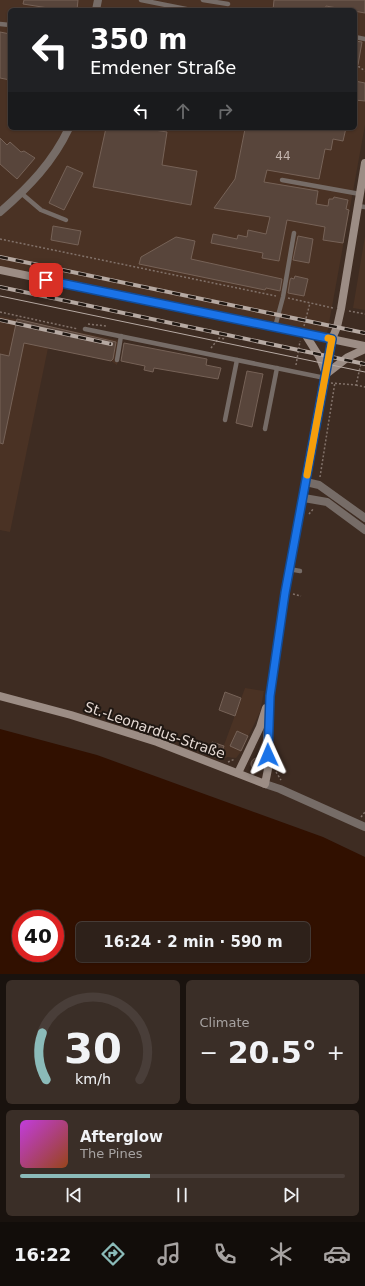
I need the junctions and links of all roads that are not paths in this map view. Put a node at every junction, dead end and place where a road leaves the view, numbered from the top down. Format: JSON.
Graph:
{"nodes":[{"id":1,"x":142,"y":0,"type":"edge"},
{"id":2,"x":203,"y":0,"type":"edge"},
{"id":3,"x":228,"y":4,"type":"dead end"},
{"id":4,"x":181,"y":8,"type":"edge"},
{"id":5,"x":68,"y":130,"type":"edge"},
{"id":6,"x":365,"y":163,"type":"edge"},
{"id":7,"x":282,"y":180,"type":"dead end"},
{"id":8,"x":21,"y":193,"type":"junction"},
{"id":9,"x":360,"y":194,"type":"junction"},
{"id":10,"x":362,"y":207,"type":"edge"},
{"id":11,"x":0,"y":212,"type":"edge"},
{"id":12,"x":66,"y":220,"type":"dead end"},
{"id":13,"x":294,"y":233,"type":"dead end"},
{"id":14,"x":0,"y":270,"type":"edge"},
{"id":15,"x":276,"y":328,"type":"junction"},
{"id":16,"x":85,"y":329,"type":"dead end"},
{"id":17,"x":305,"y":334,"type":"junction"},
{"id":18,"x":121,"y":336,"type":"junction"},
{"id":19,"x":332,"y":339,"type":"junction"},
{"id":20,"x":365,"y":347,"type":"edge"},
{"id":21,"x":117,"y":360,"type":"dead end"},
{"id":22,"x":237,"y":360,"type":"junction"},
{"id":23,"x":277,"y":368,"type":"junction"},
{"id":24,"x":325,"y":376,"type":"junction"},
{"id":25,"x":224,"y":420,"type":"dead end"},
{"id":26,"x":265,"y":429,"type":"dead end"},
{"id":27,"x":306,"y":482,"type":"junction"},
{"id":28,"x":304,"y":498,"type":"junction"},
{"id":29,"x":365,"y":518,"type":"edge"},
{"id":30,"x":365,"y":530,"type":"edge"},
{"id":31,"x":289,"y":569,"type":"junction"},
{"id":32,"x":300,"y":571,"type":"dead end"},
{"id":33,"x":0,"y":696,"type":"edge"},
{"id":34,"x":270,"y":696,"type":"junction"},
{"id":35,"x":238,"y":773,"type":"junction"},
{"id":36,"x":264,"y":784,"type":"junction"},
{"id":37,"x":365,"y":827,"type":"edge"}],
"edges":[{"from":1,"to":4,"type":"lane"},
{"from":2,"to":3,"type":"lane"},
{"from":5,"to":8,"type":"street"},
{"from":6,"to":9,"type":"street"},
{"from":7,"to":9,"type":"lane"},
{"from":8,"to":11,"type":"street"},
{"from":8,"to":12,"type":"lane"},
{"from":9,"to":10,"type":"street"},
{"from":10,"to":19,"type":"street"},
{"from":13,"to":15,"type":"lane"},
{"from":14,"to":15,"type":"street"},
{"from":15,"to":17,"type":"street"},
{"from":16,"to":18,"type":"lane"},
{"from":17,"to":19,"type":"street"},
{"from":17,"to":24,"type":"street"},
{"from":18,"to":21,"type":"lane"},
{"from":18,"to":22,"type":"lane"},
{"from":19,"to":20,"type":"street"},
{"from":19,"to":24,"type":"street"},
{"from":20,"to":24,"type":"street"},
{"from":22,"to":23,"type":"lane"},
{"from":22,"to":25,"type":"lane"},
{"from":23,"to":24,"type":"lane"},
{"from":23,"to":26,"type":"lane"},
{"from":24,"to":27,"type":"street"},
{"from":27,"to":28,"type":"street"},
{"from":27,"to":29,"type":"street"},
{"from":28,"to":30,"type":"street"},
{"from":28,"to":31,"type":"street"},
{"from":31,"to":32,"type":"lane"},
{"from":31,"to":34,"type":"street"},
{"from":33,"to":35,"type":"street","name":"St.-Leonardus-Straße"},
{"from":34,"to":35,"type":"street"},
{"from":34,"to":36,"type":"street"},
{"from":35,"to":36,"type":"street","name":"St.-Leonardus-Straße"},
{"from":36,"to":37,"type":"street","name":"St.-Leonardus-Straße"}]}
